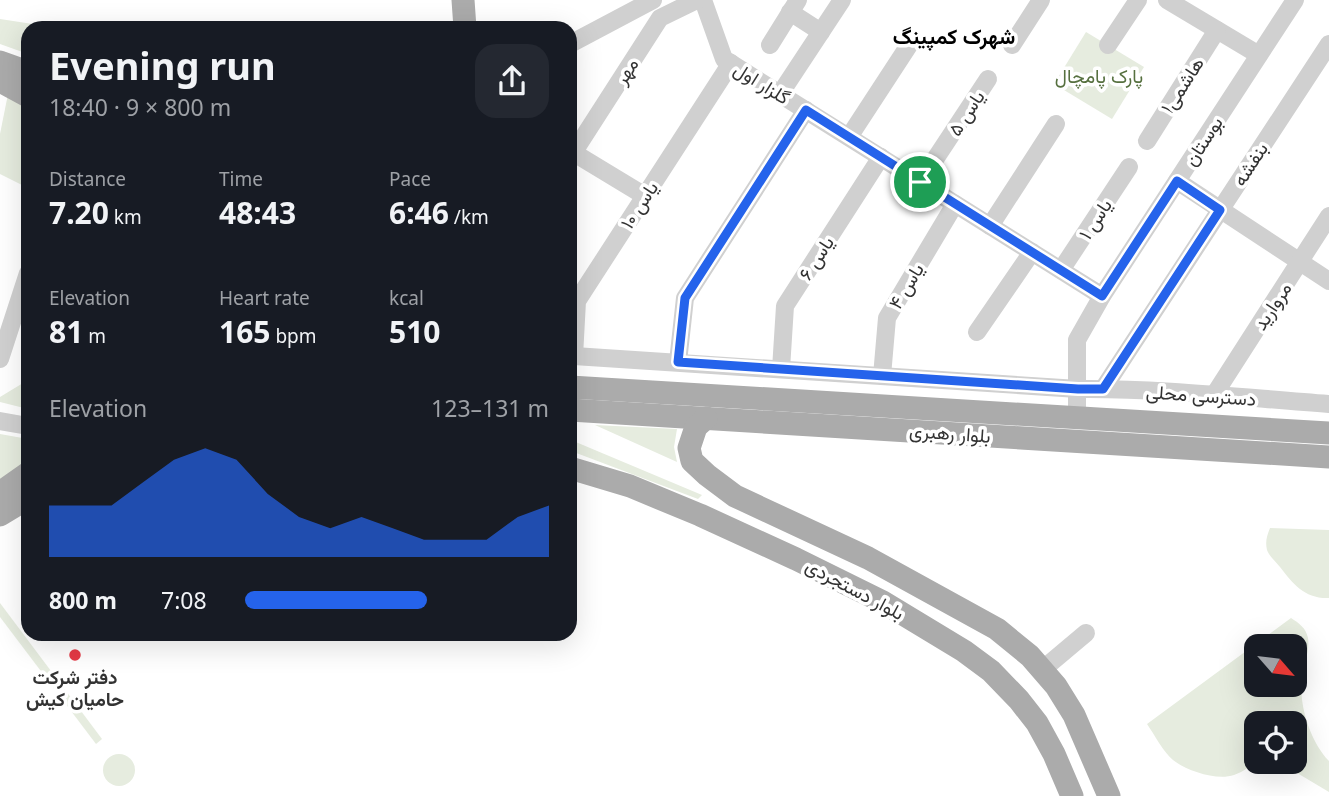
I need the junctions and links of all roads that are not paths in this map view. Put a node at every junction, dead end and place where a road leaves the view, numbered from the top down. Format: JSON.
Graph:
{"nodes":[{"id":1,"x":463,"y":0,"type":"edge"},
{"id":2,"x":653,"y":0,"type":"edge"},
{"id":3,"x":697,"y":0,"type":"edge"},
{"id":4,"x":703,"y":0,"type":"edge"},
{"id":5,"x":842,"y":0,"type":"edge"},
{"id":6,"x":1138,"y":0,"type":"edge"},
{"id":7,"x":1167,"y":0,"type":"edge"},
{"id":8,"x":1295,"y":0,"type":"edge"},
{"id":9,"x":1033,"y":3,"type":"edge"},
{"id":10,"x":794,"y":6,"type":"edge"},
{"id":11,"x":1190,"y":6,"type":"edge"},
{"id":12,"x":464,"y":21,"type":"edge"},
{"id":13,"x":1217,"y":30,"type":"junction"},
{"id":14,"x":821,"y":32,"type":"junction"},
{"id":15,"x":913,"y":39,"type":"dead end"},
{"id":16,"x":577,"y":42,"type":"edge"},
{"id":17,"x":1329,"y":44,"type":"edge"},
{"id":18,"x":1012,"y":45,"type":"dead end"},
{"id":19,"x":770,"y":46,"type":"dead end"},
{"id":20,"x":1108,"y":46,"type":"dead end"},
{"id":21,"x":1259,"y":55,"type":"junction"},
{"id":22,"x":731,"y":63,"type":"junction"},
{"id":23,"x":21,"y":74,"type":"edge"},
{"id":24,"x":0,"y":79,"type":"edge"},
{"id":25,"x":988,"y":79,"type":"dead end"},
{"id":26,"x":21,"y":92,"type":"edge"},
{"id":27,"x":780,"y":94,"type":"junction"},
{"id":28,"x":806,"y":110,"type":"junction"},
{"id":29,"x":1056,"y":124,"type":"dead end"},
{"id":30,"x":849,"y":137,"type":"junction"},
{"id":31,"x":1146,"y":141,"type":"dead end"},
{"id":32,"x":577,"y":148,"type":"edge"},
{"id":33,"x":881,"y":157,"type":"junction"},
{"id":34,"x":577,"y":159,"type":"edge"},
{"id":35,"x":1129,"y":167,"type":"dead end"},
{"id":36,"x":1177,"y":181,"type":"junction"},
{"id":37,"x":920,"y":182,"type":"junction"},
{"id":38,"x":645,"y":196,"type":"junction"},
{"id":39,"x":956,"y":204,"type":"junction"},
{"id":40,"x":1220,"y":210,"type":"junction"},
{"id":41,"x":1329,"y":216,"type":"edge"},
{"id":42,"x":990,"y":226,"type":"junction"},
{"id":43,"x":1032,"y":252,"type":"junction"},
{"id":44,"x":1300,"y":262,"type":"junction"},
{"id":45,"x":1061,"y":270,"type":"junction"},
{"id":46,"x":1329,"y":281,"type":"edge"},
{"id":47,"x":21,"y":294,"type":"edge"},
{"id":48,"x":1102,"y":296,"type":"junction"},
{"id":49,"x":577,"y":301,"type":"edge"},
{"id":50,"x":977,"y":332,"type":"dead end"},
{"id":51,"x":577,"y":357,"type":"edge"},
{"id":52,"x":0,"y":359,"type":"edge"},
{"id":53,"x":678,"y":362,"type":"junction"},
{"id":54,"x":781,"y":369,"type":"junction"},
{"id":55,"x":882,"y":376,"type":"junction"},
{"id":56,"x":577,"y":387,"type":"edge"},
{"id":57,"x":1078,"y":389,"type":"junction"},
{"id":58,"x":1103,"y":389,"type":"junction"},
{"id":59,"x":1214,"y":395,"type":"junction"},
{"id":60,"x":1329,"y":404,"type":"edge"},
{"id":61,"x":577,"y":410,"type":"edge"},
{"id":62,"x":706,"y":418,"type":"junction"},
{"id":63,"x":1077,"y":418,"type":"junction"},
{"id":64,"x":0,"y":421,"type":"edge"},
{"id":65,"x":21,"y":425,"type":"edge"},
{"id":66,"x":1329,"y":433,"type":"edge"},
{"id":67,"x":1329,"y":457,"type":"edge"},
{"id":68,"x":577,"y":470,"type":"edge"},
{"id":69,"x":21,"y":478,"type":"edge"},
{"id":70,"x":0,"y":493,"type":"edge"},
{"id":71,"x":21,"y":502,"type":"edge"},
{"id":72,"x":0,"y":515,"type":"edge"},
{"id":73,"x":1086,"y":633,"type":"dead end"},
{"id":74,"x":1042,"y":670,"type":"junction"},
{"id":75,"x":1072,"y":796,"type":"edge"},
{"id":76,"x":1109,"y":796,"type":"edge"}],
"edges":[{"from":1,"to":12,"type":"main road"},
{"from":2,"to":16,"type":"street"},
{"from":3,"to":32,"type":"street","name":"مهر"},
{"from":4,"to":22,"type":"street","name":"گلزار اول"},
{"from":5,"to":14,"type":"street"},
{"from":6,"to":20,"type":"street"},
{"from":7,"to":11,"type":"street"},
{"from":8,"to":21,"type":"street","name":"بوستان"},
{"from":9,"to":18,"type":"street"},
{"from":10,"to":14,"type":"street"},
{"from":10,"to":19,"type":"street"},
{"from":11,"to":13,"type":"street"},
{"from":13,"to":21,"type":"street"},
{"from":13,"to":31,"type":"street","name":"هاشمی۱"},
{"from":14,"to":27,"type":"street"},
{"from":15,"to":30,"type":"street"},
{"from":17,"to":40,"type":"street","name":"بنفشه"},
{"from":21,"to":36,"type":"street","name":"بوستان"},
{"from":22,"to":27,"type":"street","name":"گلزار اول"},
{"from":22,"to":38,"type":"street","name":"یاس ۱۰"},
{"from":23,"to":24,"type":"main road"},
{"from":24,"to":26,"type":"main road"},
{"from":25,"to":37,"type":"street","name":"یاس ۵"},
{"from":27,"to":28,"type":"street","name":"گلزار اول"},
{"from":28,"to":30,"type":"street","name":"گلزار اول"},
{"from":28,"to":53,"type":"street"},
{"from":29,"to":42,"type":"street"},
{"from":30,"to":33,"type":"street","name":"گلزار اول"},
{"from":33,"to":37,"type":"street","name":"گلزار اول"},
{"from":33,"to":54,"type":"street","name":"یاس ۶"},
{"from":34,"to":38,"type":"street"},
{"from":35,"to":45,"type":"street","name":"یاس ۱"},
{"from":36,"to":40,"type":"street"},
{"from":36,"to":48,"type":"street","name":"بوستان"},
{"from":37,"to":39,"type":"street","name":"گلزار اول"},
{"from":38,"to":49,"type":"street","name":"یاس ۱۰"},
{"from":39,"to":42,"type":"street","name":"گلزار اول"},
{"from":39,"to":55,"type":"street","name":"یاس ۴"},
{"from":40,"to":44,"type":"street"},
{"from":40,"to":58,"type":"street","name":"بنفشه"},
{"from":41,"to":44,"type":"street","name":"مروارید"},
{"from":42,"to":43,"type":"street","name":"گلزار اول"},
{"from":43,"to":45,"type":"street","name":"گلزار اول"},
{"from":43,"to":50,"type":"street"},
{"from":44,"to":46,"type":"street"},
{"from":44,"to":59,"type":"street","name":"مروارید"},
{"from":45,"to":48,"type":"street","name":"گلزار اول"},
{"from":47,"to":52,"type":"street"},
{"from":48,"to":57,"type":"street","name":"بوستان"},
{"from":51,"to":53,"type":"street","name":"دسترسی محلی"},
{"from":53,"to":54,"type":"street","name":"دسترسی محلی"},
{"from":54,"to":55,"type":"street","name":"دسترسی محلی"},
{"from":55,"to":57,"type":"street","name":"دسترسی محلی"},
{"from":56,"to":63,"type":"main road","name":"بلوار رهبری"},
{"from":57,"to":58,"type":"street","name":"دسترسی محلی"},
{"from":57,"to":63,"type":"street","name":"بوستان"},
{"from":58,"to":59,"type":"street","name":"دسترسی محلی"},
{"from":59,"to":60,"type":"street","name":"دسترسی محلی"},
{"from":61,"to":62,"type":"main road","name":"بلوار رهبری"},
{"from":62,"to":67,"type":"main road","name":"بلوار رهبری"},
{"from":62,"to":74,"type":"main road","name":"بلوار دستجردی"},
{"from":63,"to":66,"type":"main road","name":"بلوار رهبری"},
{"from":64,"to":65,"type":"street"},
{"from":68,"to":75,"type":"main road","name":"بلوار دستجردی"},
{"from":69,"to":70,"type":"main road"},
{"from":71,"to":72,"type":"main road"},
{"from":73,"to":74,"type":"street"},
{"from":74,"to":76,"type":"main road","name":"بلوار دستجردی"}]}
